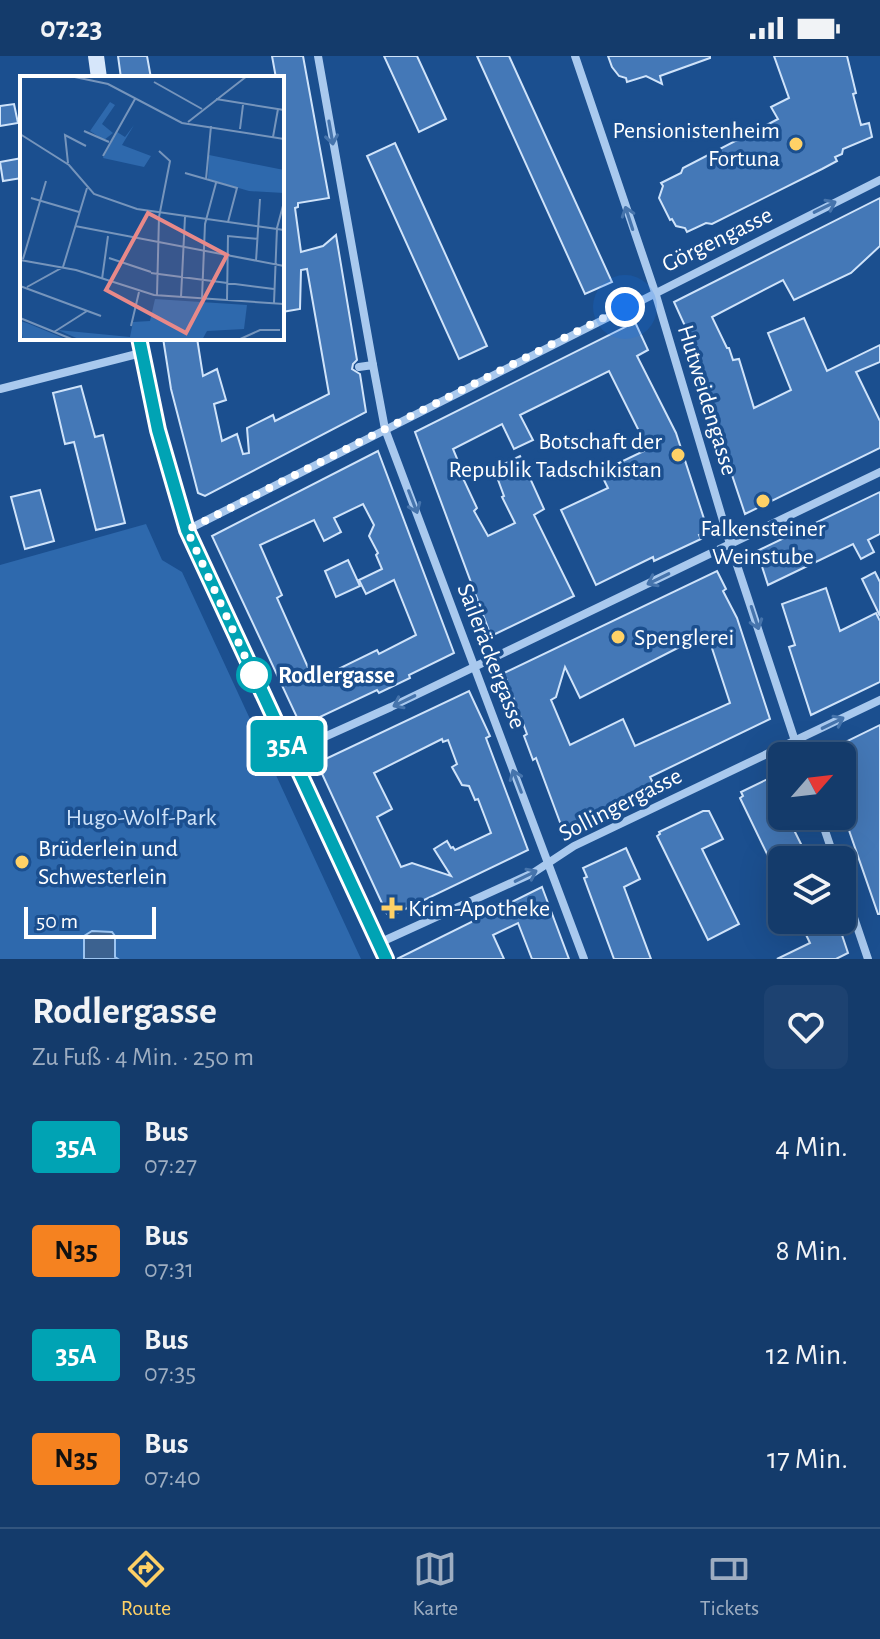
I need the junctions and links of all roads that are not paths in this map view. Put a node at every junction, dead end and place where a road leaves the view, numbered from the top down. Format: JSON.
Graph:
{"nodes":[{"id":1,"x":96,"y":56,"type":"edge"},
{"id":2,"x":318,"y":56,"type":"edge"},
{"id":3,"x":575,"y":56,"type":"edge"},
{"id":4,"x":99,"y":76,"type":"edge"},
{"id":5,"x":880,"y":180,"type":"edge"},
{"id":6,"x":655,"y":292,"type":"junction"},
{"id":7,"x":140,"y":346,"type":"edge"},
{"id":8,"x":373,"y":365,"type":"junction"},
{"id":9,"x":359,"y":367,"type":"dead end"},
{"id":10,"x":0,"y":389,"type":"edge"},
{"id":11,"x":385,"y":429,"type":"junction"},
{"id":12,"x":880,"y":472,"type":"edge"},
{"id":13,"x":187,"y":530,"type":"junction"},
{"id":14,"x":730,"y":544,"type":"junction"},
{"id":15,"x":475,"y":667,"type":"junction"},
{"id":16,"x":880,"y":700,"type":"edge"},
{"id":17,"x":795,"y":741,"type":"junction"},
{"id":18,"x":290,"y":752,"type":"junction"},
{"id":19,"x":548,"y":864,"type":"junction"},
{"id":20,"x":856,"y":923,"type":"edge"},
{"id":21,"x":382,"y":951,"type":"edge"},
{"id":22,"x":584,"y":959,"type":"edge"},
{"id":23,"x":868,"y":959,"type":"edge"}],
"edges":[{"from":1,"to":4,"type":"main road"},
{"from":2,"to":8,"type":"street","name":"Saileräckergasse","one_way":true},
{"from":6,"to":3,"type":"street","name":"Hutweidengasse","one_way":true},
{"from":6,"to":5,"type":"street","name":"Görgengasse","one_way":true},
{"from":6,"to":11,"type":"street","name":"Görgengasse"},
{"from":6,"to":14,"type":"street","name":"Hutweidengasse"},
{"from":7,"to":10,"type":"street"},
{"from":7,"to":13,"type":"main road"},
{"from":8,"to":9,"type":"street"},
{"from":8,"to":11,"type":"street","name":"Saileräckergasse"},
{"from":11,"to":13,"type":"street","name":"Görgengasse"},
{"from":11,"to":15,"type":"street","name":"Saileräckergasse","one_way":true},
{"from":12,"to":14,"type":"street"},
{"from":13,"to":18,"type":"main road"},
{"from":14,"to":15,"type":"street","one_way":true},
{"from":14,"to":17,"type":"street","name":"Hutweidengasse","one_way":true},
{"from":15,"to":18,"type":"street","one_way":true},
{"from":19,"to":15,"type":"street","name":"Saileräckergasse","one_way":true},
{"from":17,"to":16,"type":"street","name":"Sollingergasse","one_way":true},
{"from":17,"to":19,"type":"street","name":"Sollingergasse"},
{"from":18,"to":21,"type":"main road"},
{"from":21,"to":19,"type":"street","name":"Sollingergasse","one_way":true},
{"from":19,"to":22,"type":"street","name":"Saileräckergasse"},
{"from":20,"to":23,"type":"street"}]}
